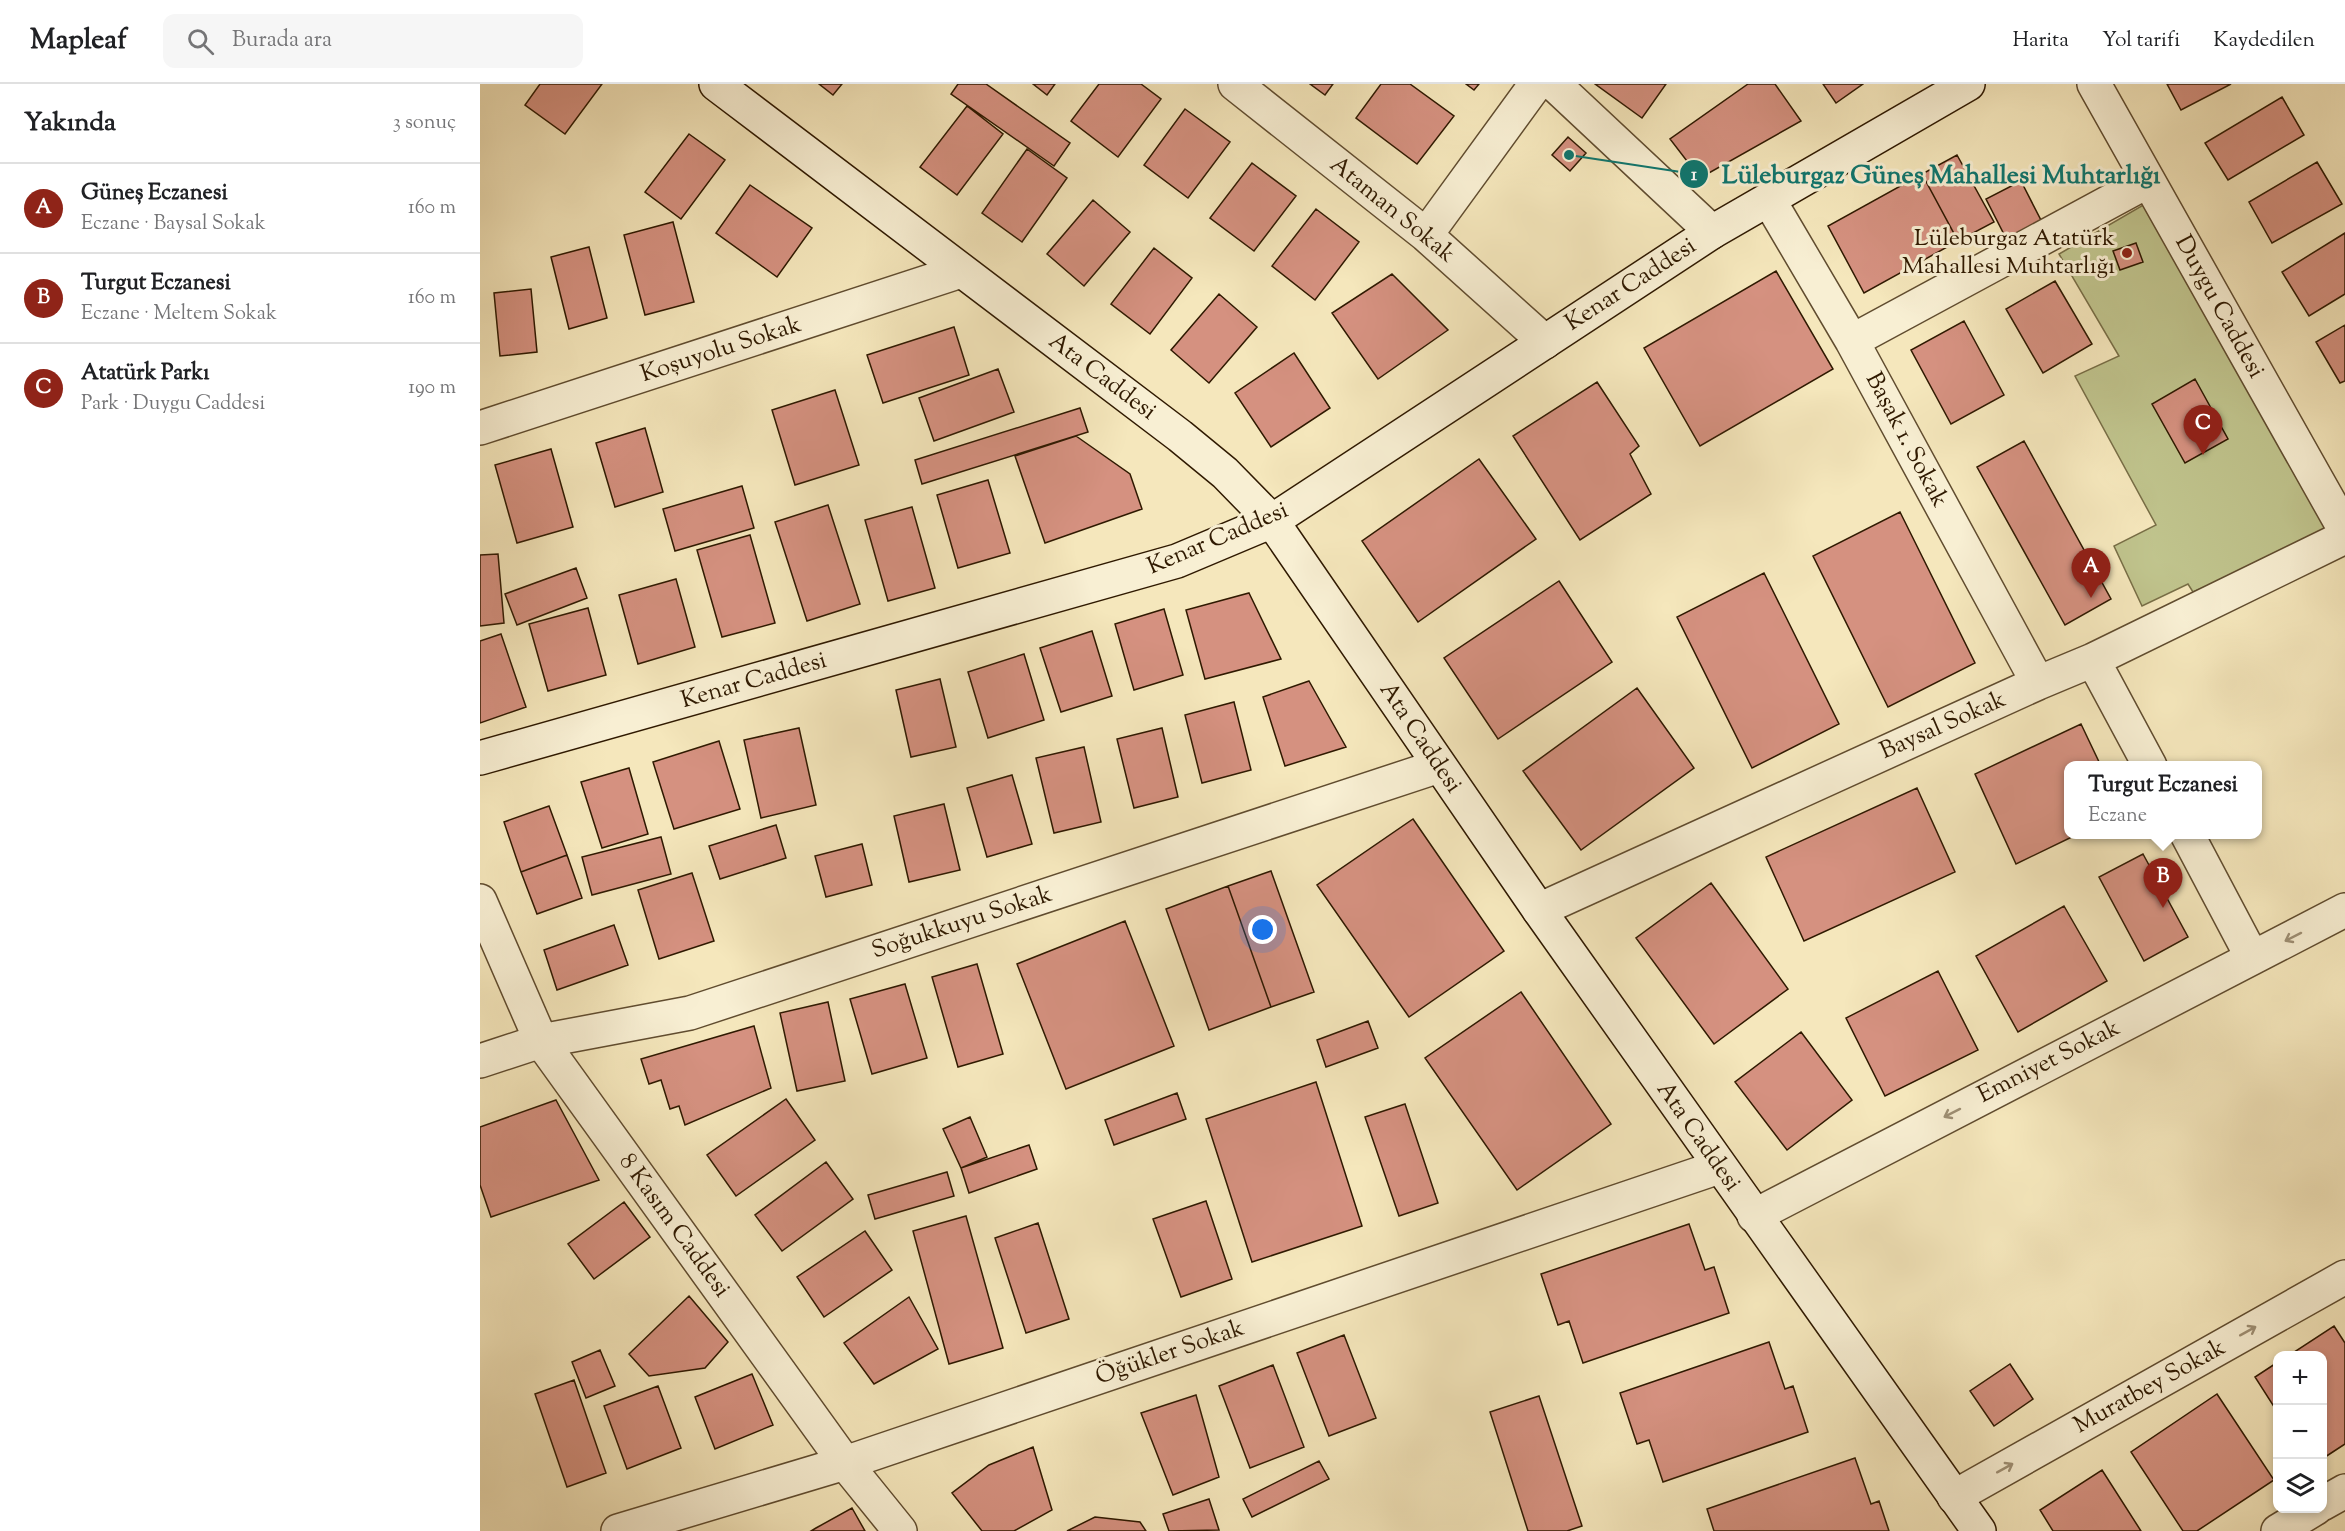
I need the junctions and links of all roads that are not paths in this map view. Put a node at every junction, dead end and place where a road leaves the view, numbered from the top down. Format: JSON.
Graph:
{"nodes":[{"id":1,"x":716,"y":84,"type":"edge"},
{"id":2,"x":1235,"y":84,"type":"edge"},
{"id":3,"x":1536,"y":84,"type":"edge"},
{"id":4,"x":1554,"y":84,"type":"edge"},
{"id":5,"x":1968,"y":84,"type":"edge"},
{"id":6,"x":2094,"y":84,"type":"edge"},
{"id":7,"x":2148,"y":181,"type":"junction"},
{"id":8,"x":1769,"y":200,"type":"junction"},
{"id":9,"x":1712,"y":232,"type":"junction"},
{"id":10,"x":1426,"y":235,"type":"junction"},
{"id":11,"x":961,"y":271,"type":"junction"},
{"id":12,"x":1852,"y":341,"type":"junction"},
{"id":13,"x":1545,"y":342,"type":"junction"},
{"id":14,"x":480,"y":428,"type":"edge"},
{"id":15,"x":1272,"y":521,"type":"junction"},
{"id":16,"x":2345,"y":530,"type":"edge"},
{"id":17,"x":2345,"y":537,"type":"edge"},
{"id":18,"x":2093,"y":660,"type":"junction"},
{"id":19,"x":2038,"y":683,"type":"junction"},
{"id":20,"x":480,"y":758,"type":"edge"},
{"id":21,"x":2148,"y":761,"type":"edge"},
{"id":22,"x":1439,"y":766,"type":"junction"},
{"id":23,"x":2190,"y":839,"type":"edge"},
{"id":24,"x":480,"y":901,"type":"edge"},
{"id":25,"x":1539,"y":910,"type":"junction"},
{"id":26,"x":2345,"y":910,"type":"edge"},
{"id":27,"x":2252,"y":957,"type":"junction"},
{"id":28,"x":541,"y":1041,"type":"junction"},
{"id":29,"x":480,"y":1061,"type":"edge"},
{"id":30,"x":1719,"y":1167,"type":"junction"},
{"id":31,"x":1754,"y":1215,"type":"junction"},
{"id":32,"x":2345,"y":1277,"type":"edge"},
{"id":33,"x":845,"y":1462,"type":"junction"},
{"id":34,"x":2345,"y":1491,"type":"edge"},
{"id":35,"x":1954,"y":1497,"type":"junction"},
{"id":36,"x":2327,"y":1501,"type":"edge"},
{"id":37,"x":2309,"y":1513,"type":"edge"},
{"id":38,"x":618,"y":1531,"type":"edge"},
{"id":39,"x":900,"y":1531,"type":"edge"},
{"id":40,"x":1979,"y":1531,"type":"edge"},
{"id":41,"x":2278,"y":1531,"type":"edge"}],
"edges":[{"from":1,"to":11,"type":"street","name":"Ata Caddesi"},
{"from":2,"to":10,"type":"street","name":"Ataman Sokak"},
{"from":3,"to":10,"type":"street"},
{"from":4,"to":9,"type":"street"},
{"from":5,"to":8,"type":"street","name":"Kenar Caddesi"},
{"from":6,"to":7,"type":"street","name":"Duygu Caddesi"},
{"from":7,"to":12,"type":"street"},
{"from":7,"to":16,"type":"street","name":"Duygu Caddesi"},
{"from":8,"to":9,"type":"street","name":"Kenar Caddesi"},
{"from":8,"to":12,"type":"street","name":"Başak 1. Sokak"},
{"from":9,"to":13,"type":"street","name":"Kenar Caddesi"},
{"from":10,"to":13,"type":"street","name":"Ataman Sokak"},
{"from":11,"to":14,"type":"street","name":"Koşuyolu Sokak"},
{"from":11,"to":15,"type":"street","name":"Ata Caddesi"},
{"from":12,"to":19,"type":"street","name":"Başak 1. Sokak"},
{"from":13,"to":15,"type":"street","name":"Kenar Caddesi"},
{"from":15,"to":20,"type":"street","name":"Kenar Caddesi"},
{"from":15,"to":22,"type":"street","name":"Ata Caddesi"},
{"from":17,"to":18,"type":"street","name":"Baysal Sokak"},
{"from":18,"to":19,"type":"street","name":"Baysal Sokak"},
{"from":18,"to":21,"type":"street"},
{"from":19,"to":25,"type":"street","name":"Baysal Sokak"},
{"from":22,"to":25,"type":"street","name":"Ata Caddesi"},
{"from":22,"to":28,"type":"street","name":"Soğukkuyu Sokak"},
{"from":23,"to":27,"type":"street"},
{"from":24,"to":28,"type":"street","name":"8 Kasım Caddesi"},
{"from":25,"to":30,"type":"street","name":"Ata Caddesi"},
{"from":26,"to":27,"type":"street","name":"Emniyet Sokak","one_way":true},
{"from":27,"to":31,"type":"street","name":"Emniyet Sokak","one_way":true},
{"from":28,"to":29,"type":"street","name":"Soğukkuyu Sokak"},
{"from":28,"to":33,"type":"street","name":"8 Kasım Caddesi"},
{"from":30,"to":31,"type":"street","name":"Ata Caddesi"},
{"from":30,"to":33,"type":"street","name":"Öğükler Sokak"},
{"from":31,"to":35,"type":"street","name":"Ata Caddesi"},
{"from":35,"to":32,"type":"street","name":"Muratbey Sokak","one_way":true},
{"from":33,"to":38,"type":"street","name":"Öğükler Sokak"},
{"from":33,"to":39,"type":"street","name":"8 Kasım Caddesi"},
{"from":34,"to":36,"type":"street"},
{"from":35,"to":40,"type":"street","name":"Ata Caddesi"},
{"from":37,"to":41,"type":"street"}]}
